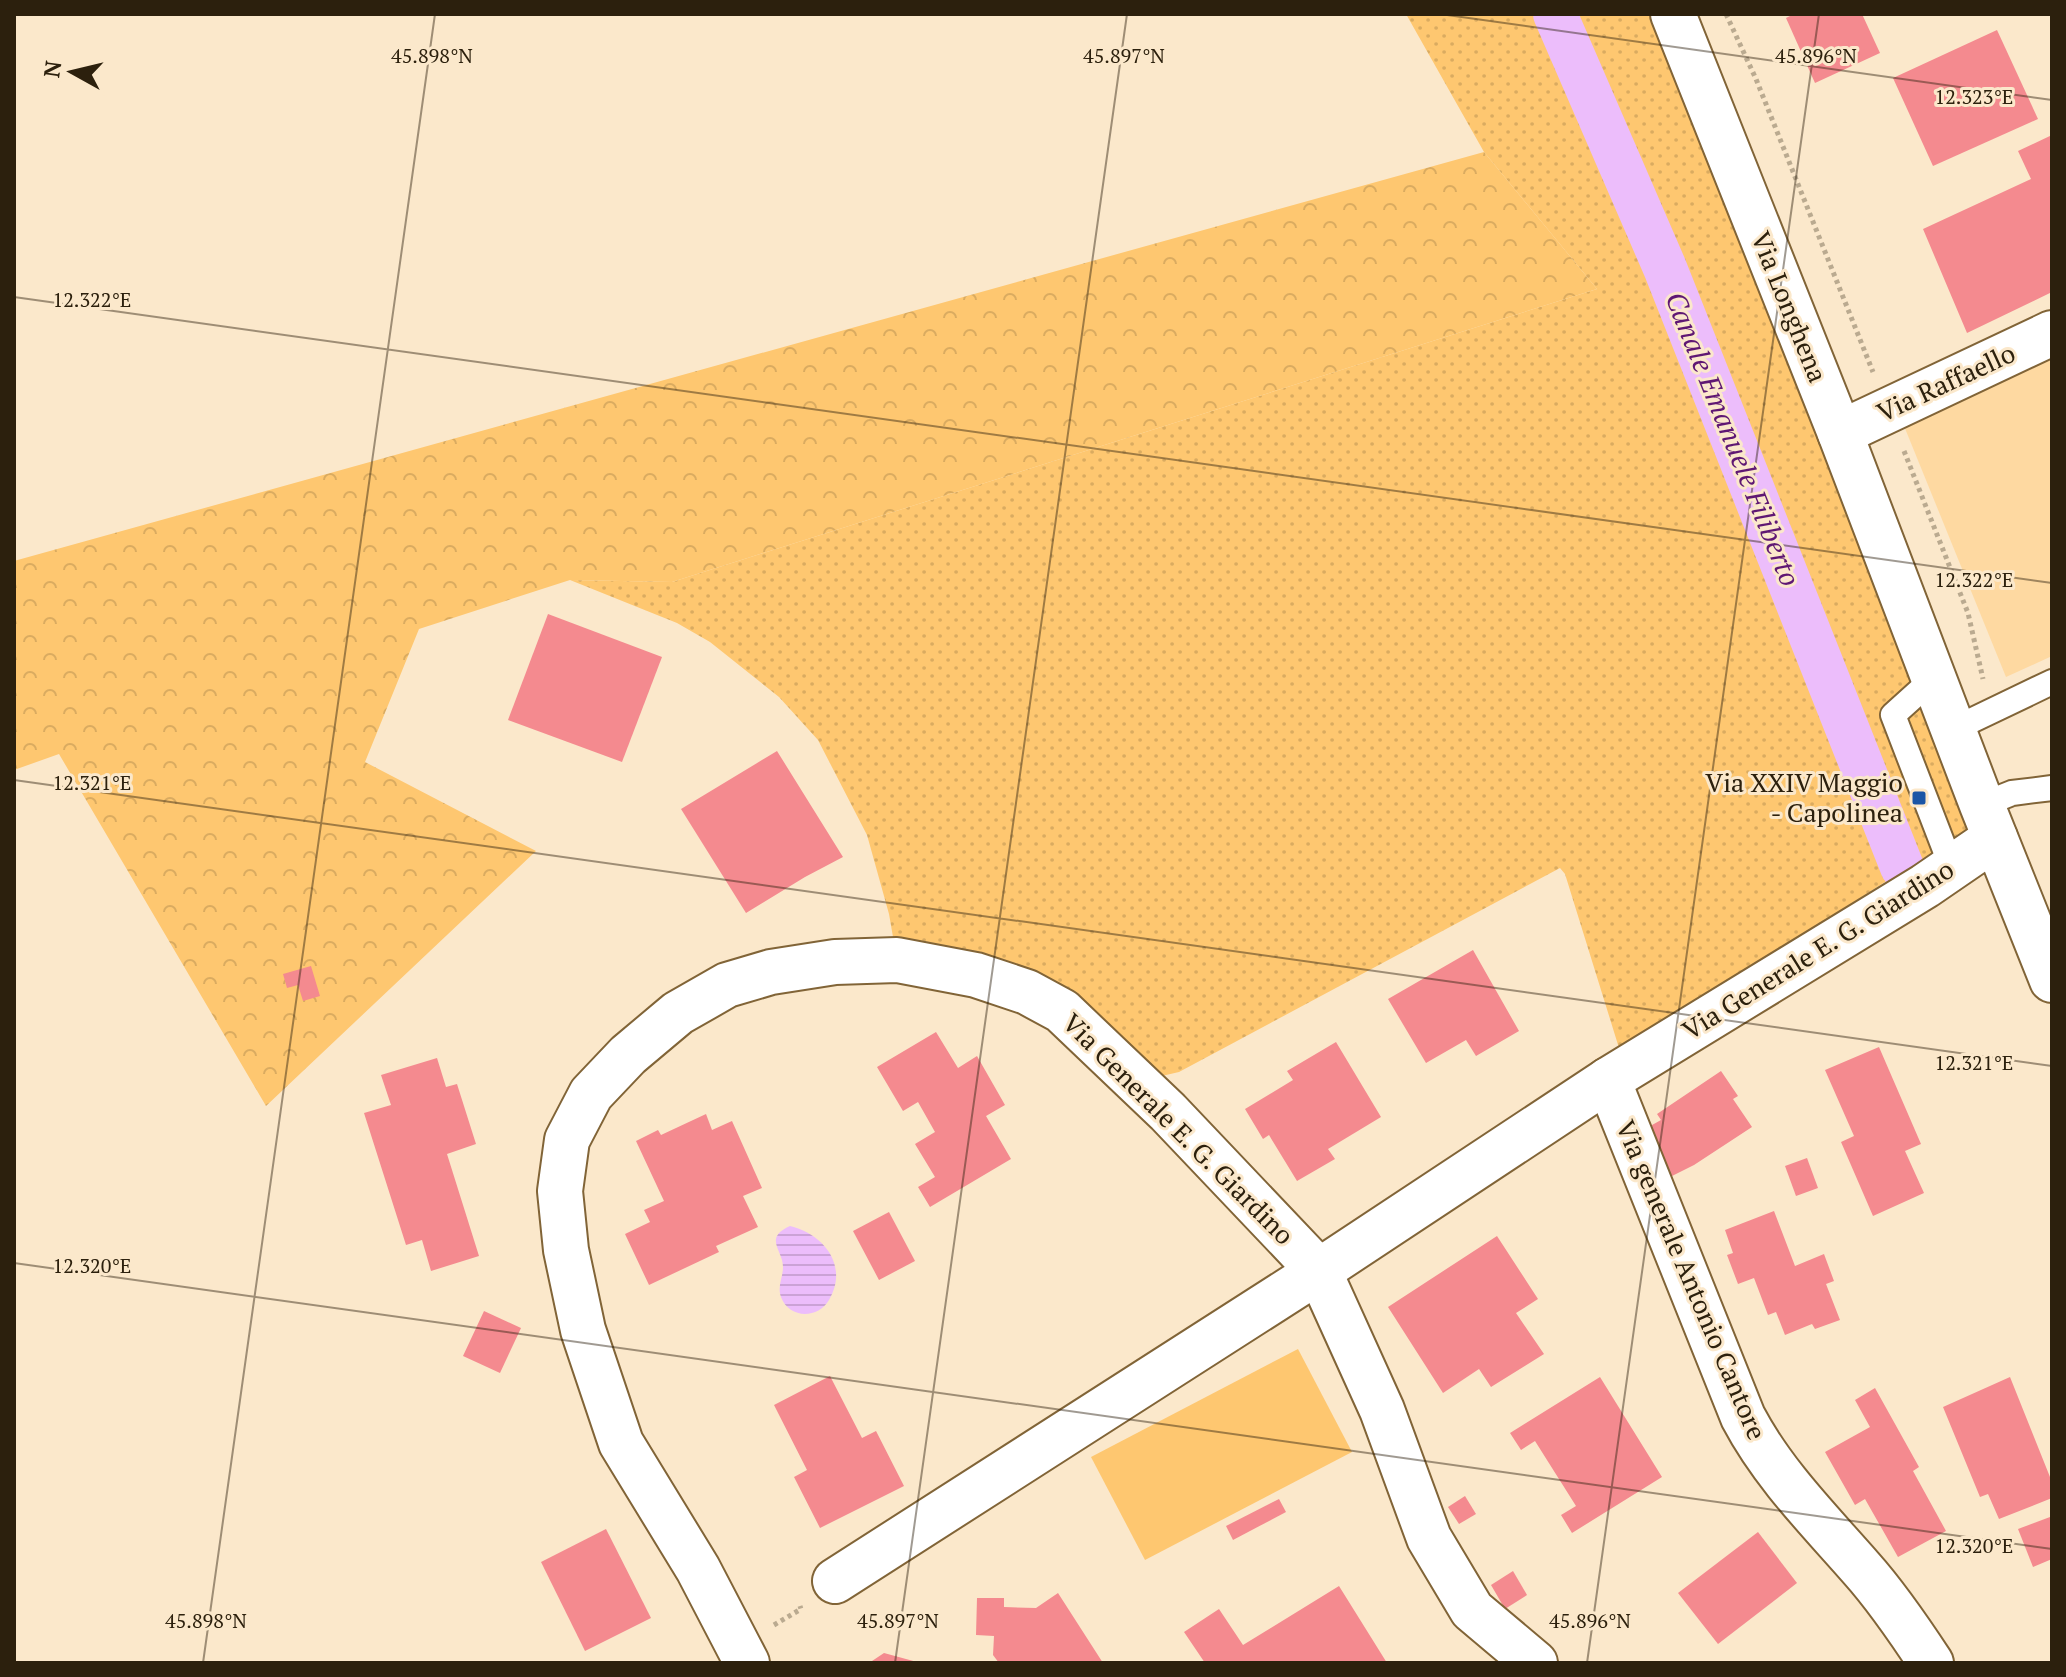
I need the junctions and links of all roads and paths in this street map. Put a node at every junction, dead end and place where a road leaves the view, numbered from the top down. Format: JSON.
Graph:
{"nodes":[{"id":1,"x":1673,"y":14,"type":"edge"},
{"id":2,"x":1726,"y":14,"type":"edge"},
{"id":3,"x":2052,"y":333,"type":"edge"},
{"id":4,"x":1878,"y":383,"type":"dead end"},
{"id":5,"x":1840,"y":433,"type":"junction"},
{"id":6,"x":1902,"y":445,"type":"dead end"},
{"id":7,"x":1934,"y":678,"type":"junction"},
{"id":8,"x":2052,"y":682,"type":"edge"},
{"id":9,"x":1972,"y":720,"type":"junction"},
{"id":10,"x":2052,"y":788,"type":"edge"},
{"id":11,"x":1988,"y":821,"type":"junction"},
{"id":12,"x":1952,"y":868,"type":"junction"},
{"id":13,"x":2052,"y":980,"type":"edge"},
{"id":14,"x":1608,"y":1080,"type":"junction"},
{"id":15,"x":1319,"y":1271,"type":"junction"},
{"id":16,"x":835,"y":1581,"type":"joint"},
{"id":17,"x":743,"y":1654,"type":"edge"},
{"id":18,"x":1535,"y":1663,"type":"edge"},
{"id":19,"x":1931,"y":1663,"type":"edge"}],
"edges":[{"from":1,"to":5,"type":"street","name":"Via Longhena"},
{"from":2,"to":4,"type":"path"},
{"from":3,"to":5,"type":"street","name":"Via Raffaello"},
{"from":5,"to":7,"type":"street","name":"Via Longhena"},
{"from":6,"to":9,"type":"path"},
{"from":7,"to":9,"type":"street","name":"Via Longhena"},
{"from":7,"to":12,"type":"lane"},
{"from":8,"to":9,"type":"lane"},
{"from":9,"to":11,"type":"street","name":"Via Longhena"},
{"from":10,"to":11,"type":"lane"},
{"from":11,"to":12,"type":"street","name":"Via Generale E. G. Giardino"},
{"from":11,"to":13,"type":"street","name":"Via Longhena"},
{"from":12,"to":14,"type":"street","name":"Via Generale E. G. Giardino"},
{"from":14,"to":15,"type":"street","name":"Via Generale E. G. Giardino"},
{"from":14,"to":19,"type":"street","name":"Via generale Antonio Cantore"},
{"from":15,"to":16,"type":"street","name":"Via Generale E. G. Giardino"},
{"from":15,"to":17,"type":"street","name":"Via Generale E. G. Giardino"},
{"from":15,"to":18,"type":"street","name":"Via Generale E. G. Giardino"},
{"from":16,"to":17,"type":"path"}]}
